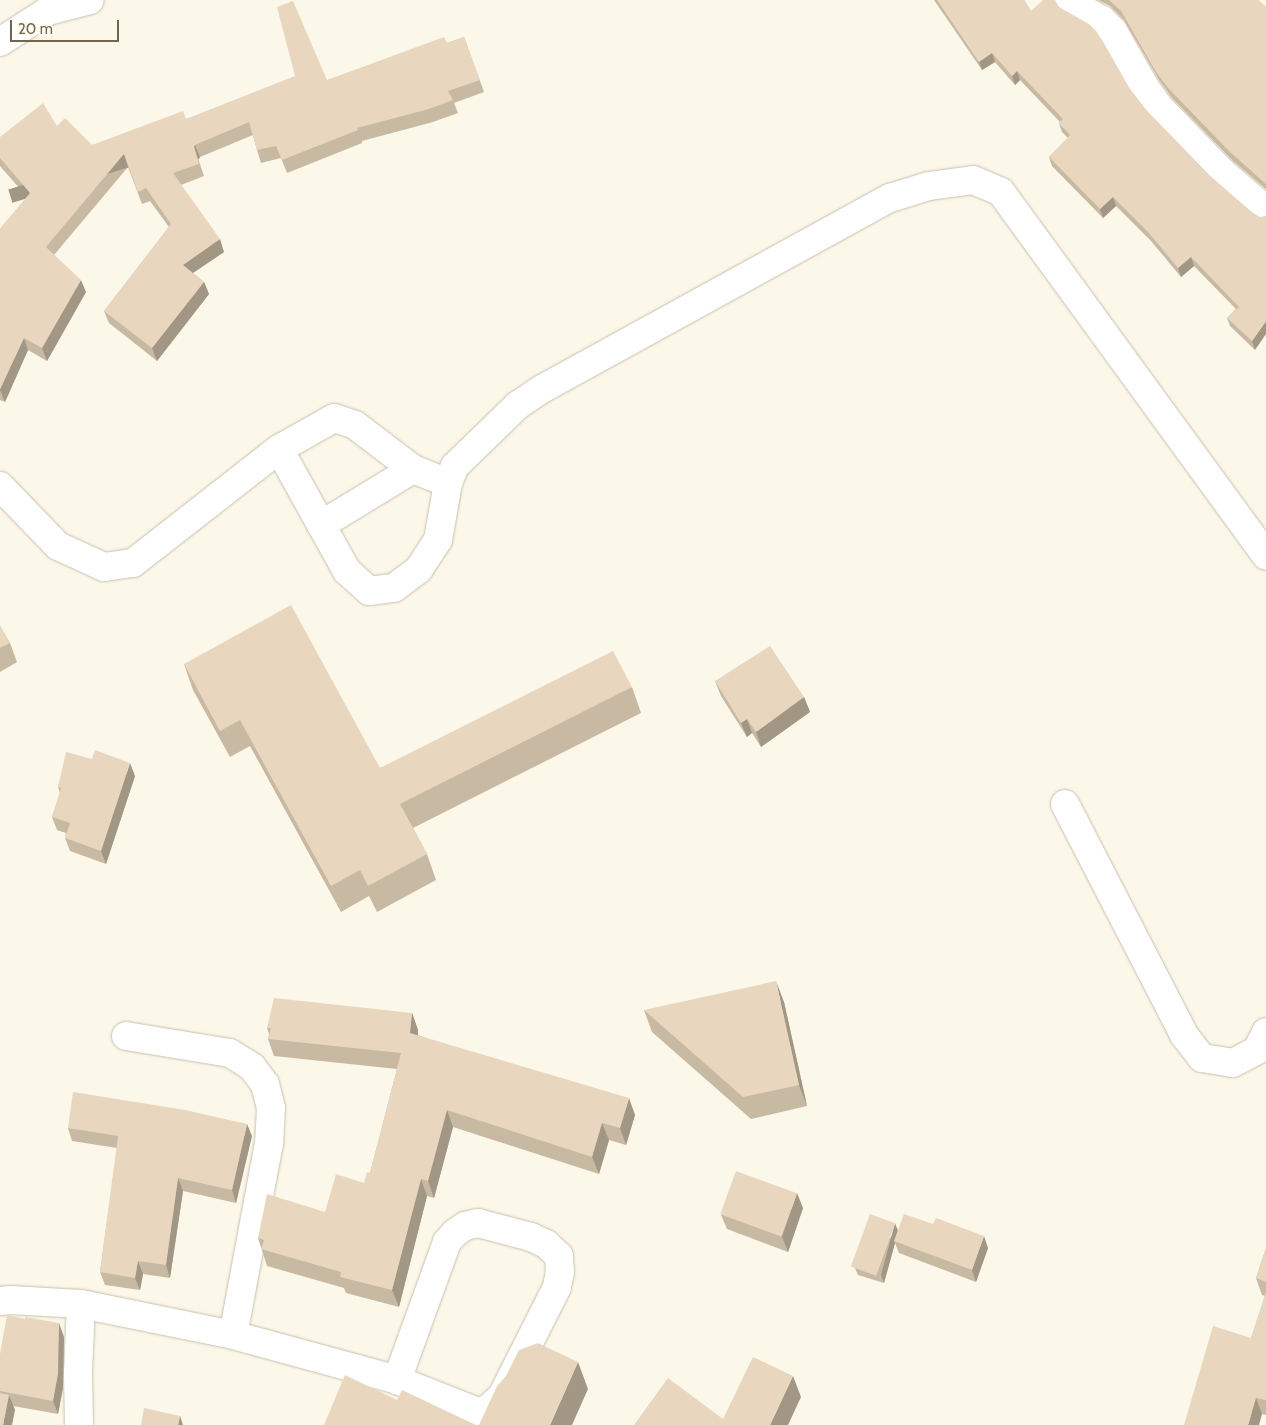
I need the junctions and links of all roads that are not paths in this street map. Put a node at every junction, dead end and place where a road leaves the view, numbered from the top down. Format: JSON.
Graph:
{"nodes":[{"id":1,"x":90,"y":0,"type":"edge"},
{"id":2,"x":1069,"y":0,"type":"edge"},
{"id":3,"x":0,"y":42,"type":"edge"},
{"id":4,"x":1266,"y":210,"type":"edge"},
{"id":5,"x":279,"y":449,"type":"junction"},
{"id":6,"x":413,"y":469,"type":"junction"},
{"id":7,"x":448,"y":483,"type":"junction"},
{"id":8,"x":0,"y":486,"type":"edge"},
{"id":9,"x":322,"y":525,"type":"junction"},
{"id":10,"x":1266,"y":556,"type":"edge"},
{"id":11,"x":1066,"y":804,"type":"dead end"},
{"id":12,"x":1266,"y":1032,"type":"edge"},
{"id":13,"x":126,"y":1036,"type":"dead end"},
{"id":14,"x":0,"y":1302,"type":"edge"},
{"id":15,"x":81,"y":1304,"type":"junction"},
{"id":16,"x":233,"y":1335,"type":"junction"},
{"id":17,"x":397,"y":1380,"type":"junction"},
{"id":18,"x":78,"y":1425,"type":"edge"}],
"edges":[{"from":1,"to":3,"type":"street"},
{"from":2,"to":4,"type":"street"},
{"from":5,"to":6,"type":"street"},
{"from":5,"to":8,"type":"street"},
{"from":5,"to":9,"type":"street"},
{"from":6,"to":7,"type":"street"},
{"from":6,"to":9,"type":"street"},
{"from":7,"to":9,"type":"street"},
{"from":7,"to":10,"type":"street"},
{"from":11,"to":12,"type":"street"},
{"from":13,"to":16,"type":"street"},
{"from":14,"to":15,"type":"street"},
{"from":15,"to":16,"type":"street"},
{"from":15,"to":18,"type":"street"},
{"from":16,"to":17,"type":"street"},
{"from":17,"to":17,"type":"street"}]}
